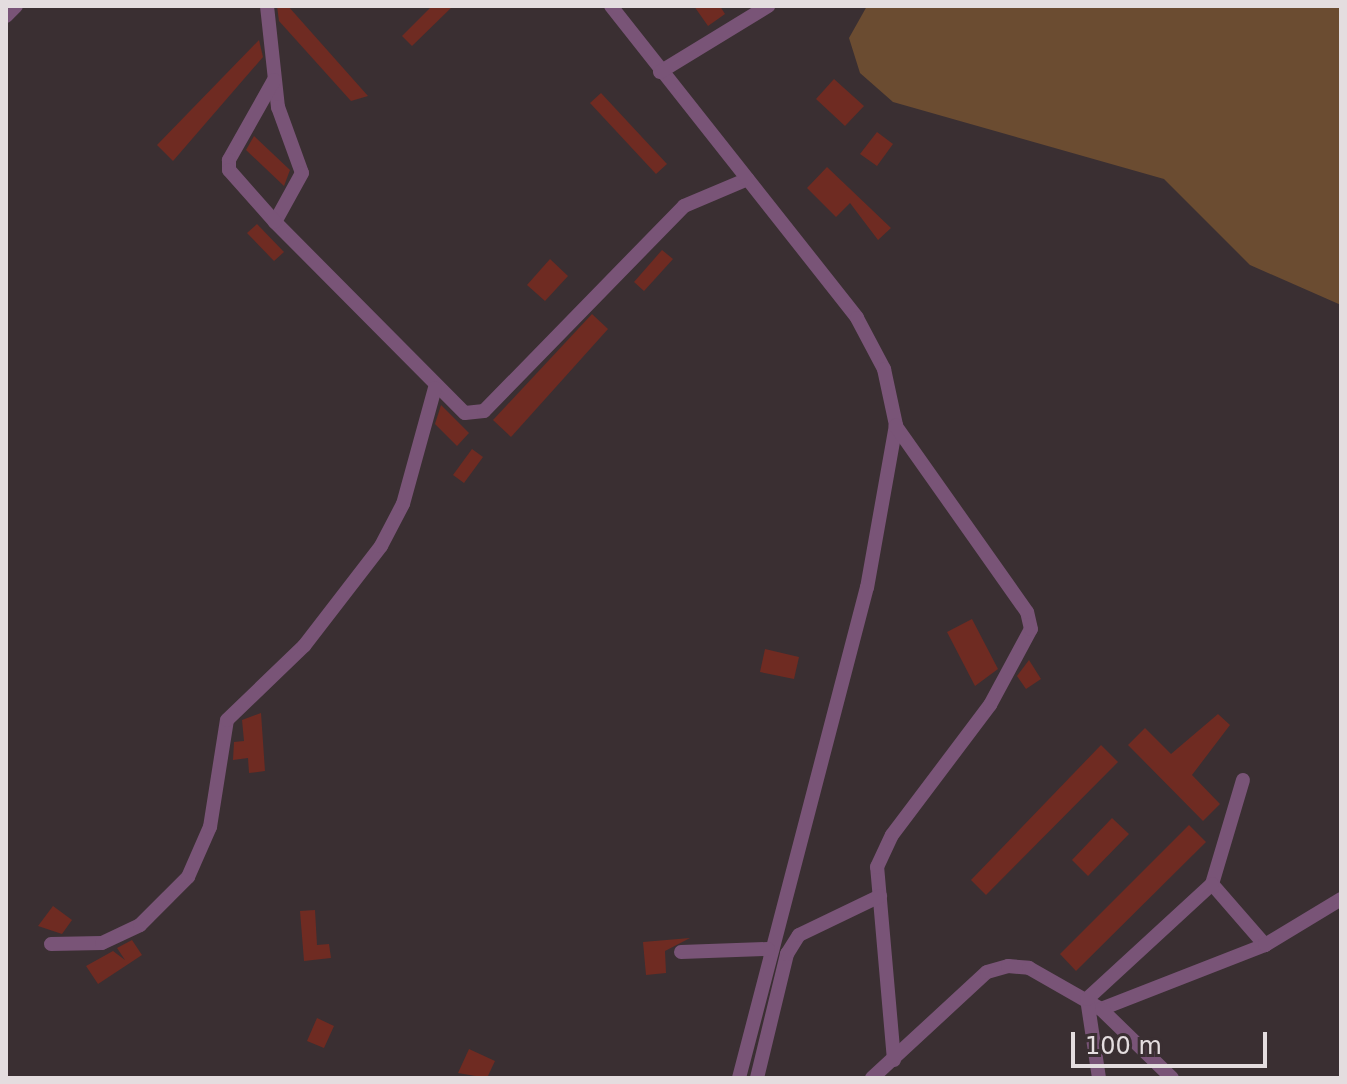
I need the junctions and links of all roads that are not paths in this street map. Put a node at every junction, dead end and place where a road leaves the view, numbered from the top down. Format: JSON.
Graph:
{"nodes":[{"id":1,"x":16,"y":6,"type":"edge"},
{"id":2,"x":267,"y":6,"type":"edge"},
{"id":3,"x":611,"y":6,"type":"edge"},
{"id":4,"x":768,"y":6,"type":"edge"},
{"id":5,"x":6,"y":16,"type":"edge"},
{"id":6,"x":660,"y":72,"type":"junction"},
{"id":7,"x":274,"y":80,"type":"junction"},
{"id":8,"x":748,"y":179,"type":"junction"},
{"id":9,"x":275,"y":222,"type":"junction"},
{"id":10,"x":435,"y":388,"type":"junction"},
{"id":11,"x":896,"y":425,"type":"junction"},
{"id":12,"x":1243,"y":780,"type":"dead end"},
{"id":13,"x":1212,"y":884,"type":"junction"},
{"id":14,"x":880,"y":896,"type":"junction"},
{"id":15,"x":1341,"y":899,"type":"edge"},
{"id":16,"x":51,"y":944,"type":"dead end"},
{"id":17,"x":1265,"y":945,"type":"junction"},
{"id":18,"x":768,"y":949,"type":"junction"},
{"id":19,"x":681,"y":952,"type":"dead end"},
{"id":20,"x":1087,"y":999,"type":"junction"},
{"id":21,"x":1101,"y":1009,"type":"junction"},
{"id":22,"x":894,"y":1060,"type":"junction"},
{"id":23,"x":739,"y":1078,"type":"edge"},
{"id":24,"x":757,"y":1078,"type":"edge"},
{"id":25,"x":872,"y":1078,"type":"edge"},
{"id":26,"x":1099,"y":1078,"type":"edge"},
{"id":27,"x":1172,"y":1078,"type":"edge"}],
"edges":[{"from":1,"to":5,"type":"street"},
{"from":2,"to":7,"type":"street"},
{"from":3,"to":6,"type":"street"},
{"from":4,"to":6,"type":"street"},
{"from":6,"to":8,"type":"street"},
{"from":7,"to":9,"type":"street"},
{"from":7,"to":9,"type":"street"},
{"from":8,"to":10,"type":"street"},
{"from":8,"to":11,"type":"street"},
{"from":9,"to":10,"type":"street"},
{"from":10,"to":16,"type":"street"},
{"from":11,"to":14,"type":"street"},
{"from":11,"to":18,"type":"street"},
{"from":12,"to":13,"type":"street"},
{"from":13,"to":17,"type":"street"},
{"from":13,"to":20,"type":"street"},
{"from":14,"to":22,"type":"street"},
{"from":14,"to":24,"type":"street"},
{"from":15,"to":17,"type":"street"},
{"from":17,"to":21,"type":"street"},
{"from":18,"to":19,"type":"street"},
{"from":18,"to":23,"type":"street"},
{"from":20,"to":21,"type":"street"},
{"from":20,"to":22,"type":"street"},
{"from":20,"to":26,"type":"street"},
{"from":21,"to":27,"type":"street"},
{"from":22,"to":25,"type":"street"}]}
